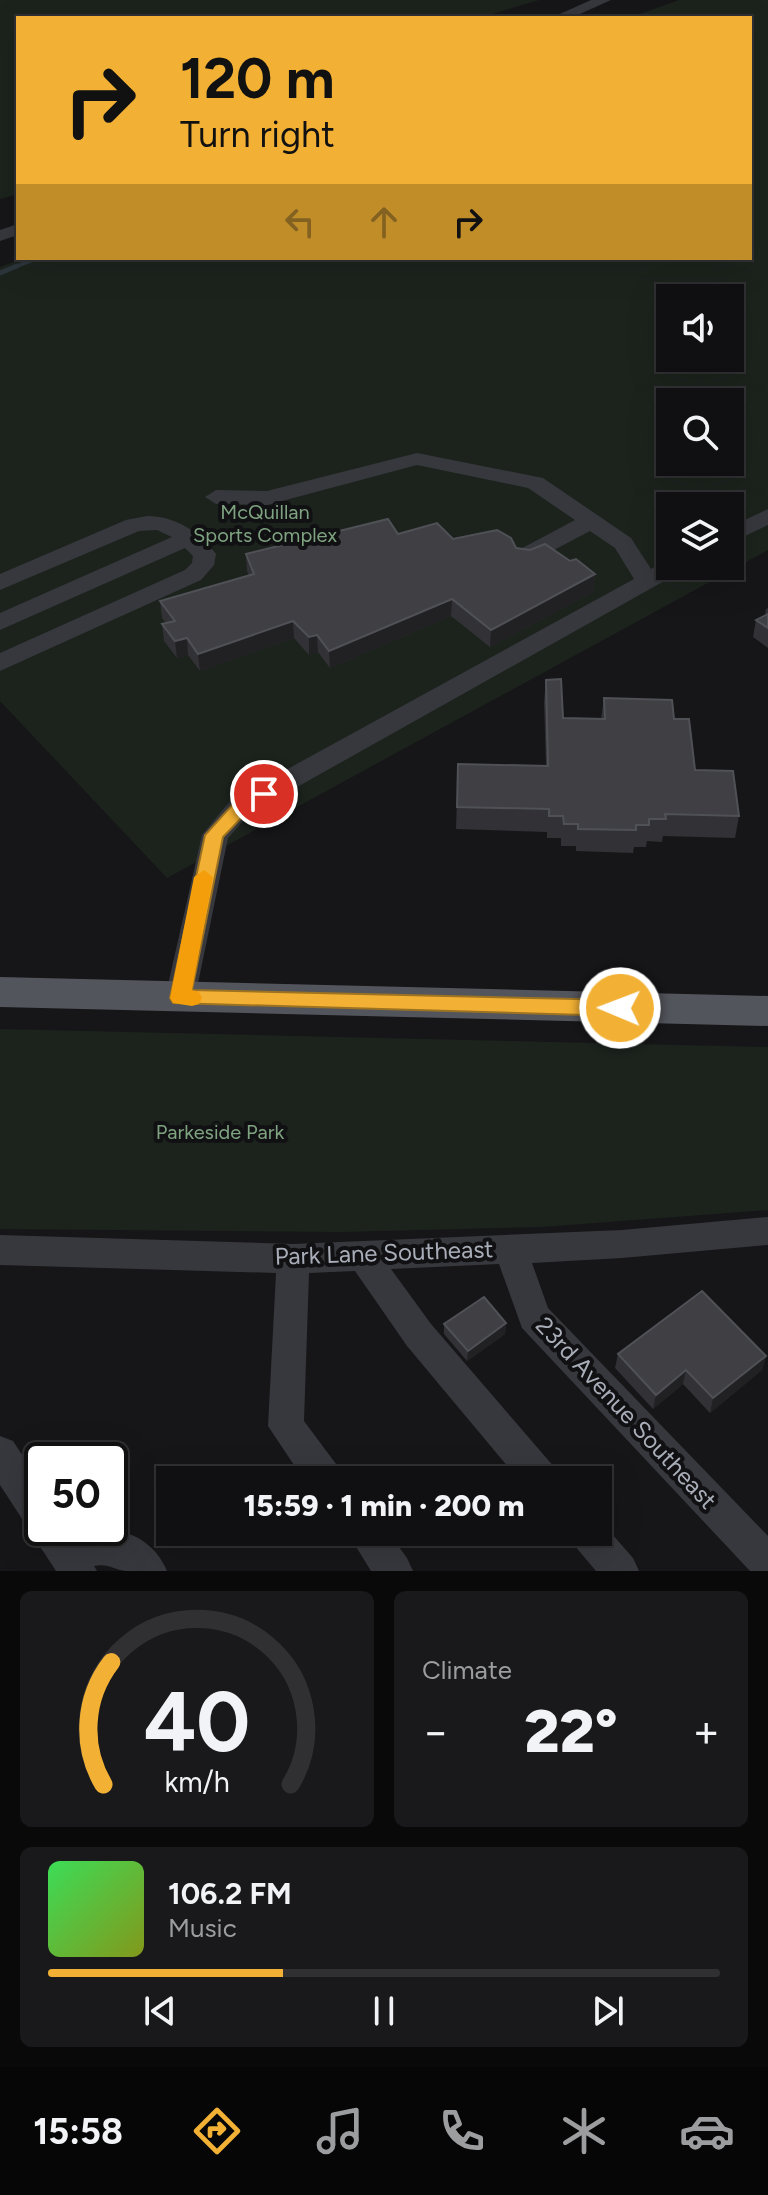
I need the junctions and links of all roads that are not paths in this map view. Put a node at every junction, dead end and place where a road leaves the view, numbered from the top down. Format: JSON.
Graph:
{"nodes":[{"id":1,"x":596,"y":3,"type":"edge"},
{"id":2,"x":563,"y":16,"type":"edge"},
{"id":3,"x":216,"y":497,"type":"dead end"},
{"id":4,"x":768,"y":516,"type":"edge"},
{"id":5,"x":591,"y":521,"type":"junction"},
{"id":6,"x":744,"y":529,"type":"edge"},
{"id":7,"x":186,"y":539,"type":"junction"},
{"id":8,"x":523,"y":557,"type":"edge"},
{"id":9,"x":656,"y":576,"type":"edge"},
{"id":10,"x":647,"y":581,"type":"junction"},
{"id":11,"x":0,"y":583,"type":"edge"},
{"id":12,"x":0,"y":622,"type":"edge"},
{"id":13,"x":0,"y":663,"type":"edge"},
{"id":14,"x":0,"y":992,"type":"edge"},
{"id":15,"x":180,"y":998,"type":"junction"},
{"id":16,"x":768,"y":1011,"type":"edge"},
{"id":17,"x":768,"y":1231,"type":"edge"},
{"id":18,"x":510,"y":1248,"type":"junction"},
{"id":19,"x":0,"y":1250,"type":"edge"},
{"id":20,"x":363,"y":1256,"type":"junction"},
{"id":21,"x":293,"y":1259,"type":"junction"},
{"id":22,"x":0,"y":1453,"type":"edge"},
{"id":23,"x":316,"y":1466,"type":"edge"},
{"id":24,"x":530,"y":1466,"type":"edge"},
{"id":25,"x":24,"y":1490,"type":"edge"},
{"id":26,"x":61,"y":1546,"type":"edge"},
{"id":27,"x":375,"y":1546,"type":"edge"},
{"id":28,"x":599,"y":1546,"type":"edge"},
{"id":29,"x":768,"y":1563,"type":"edge"},
{"id":30,"x":74,"y":1565,"type":"edge"},
{"id":31,"x":148,"y":1571,"type":"edge"},
{"id":32,"x":394,"y":1571,"type":"edge"},
{"id":33,"x":620,"y":1571,"type":"edge"}],
"edges":[{"from":1,"to":2,"type":"street"},
{"from":3,"to":5,"type":"street"},
{"from":4,"to":6,"type":"street"},
{"from":5,"to":8,"type":"street"},
{"from":5,"to":10,"type":"street"},
{"from":7,"to":11,"type":"street"},
{"from":7,"to":12,"type":"street"},
{"from":7,"to":13,"type":"street"},
{"from":9,"to":10,"type":"street"},
{"from":10,"to":15,"type":"street"},
{"from":14,"to":15,"type":"main road"},
{"from":15,"to":16,"type":"main road"},
{"from":17,"to":18,"type":"street","name":"Park Lane Southeast"},
{"from":18,"to":20,"type":"street","name":"Park Lane Southeast"},
{"from":18,"to":29,"type":"street","name":"23rd Avenue Southeast"},
{"from":19,"to":21,"type":"street","name":"Park Lane Southeast"},
{"from":20,"to":21,"type":"street","name":"Park Lane Southeast"},
{"from":20,"to":24,"type":"street"},
{"from":21,"to":23,"type":"street"},
{"from":22,"to":25,"type":"street"},
{"from":26,"to":30,"type":"street"},
{"from":27,"to":32,"type":"street"},
{"from":28,"to":33,"type":"street"},
{"from":30,"to":31,"type":"street"}]}
